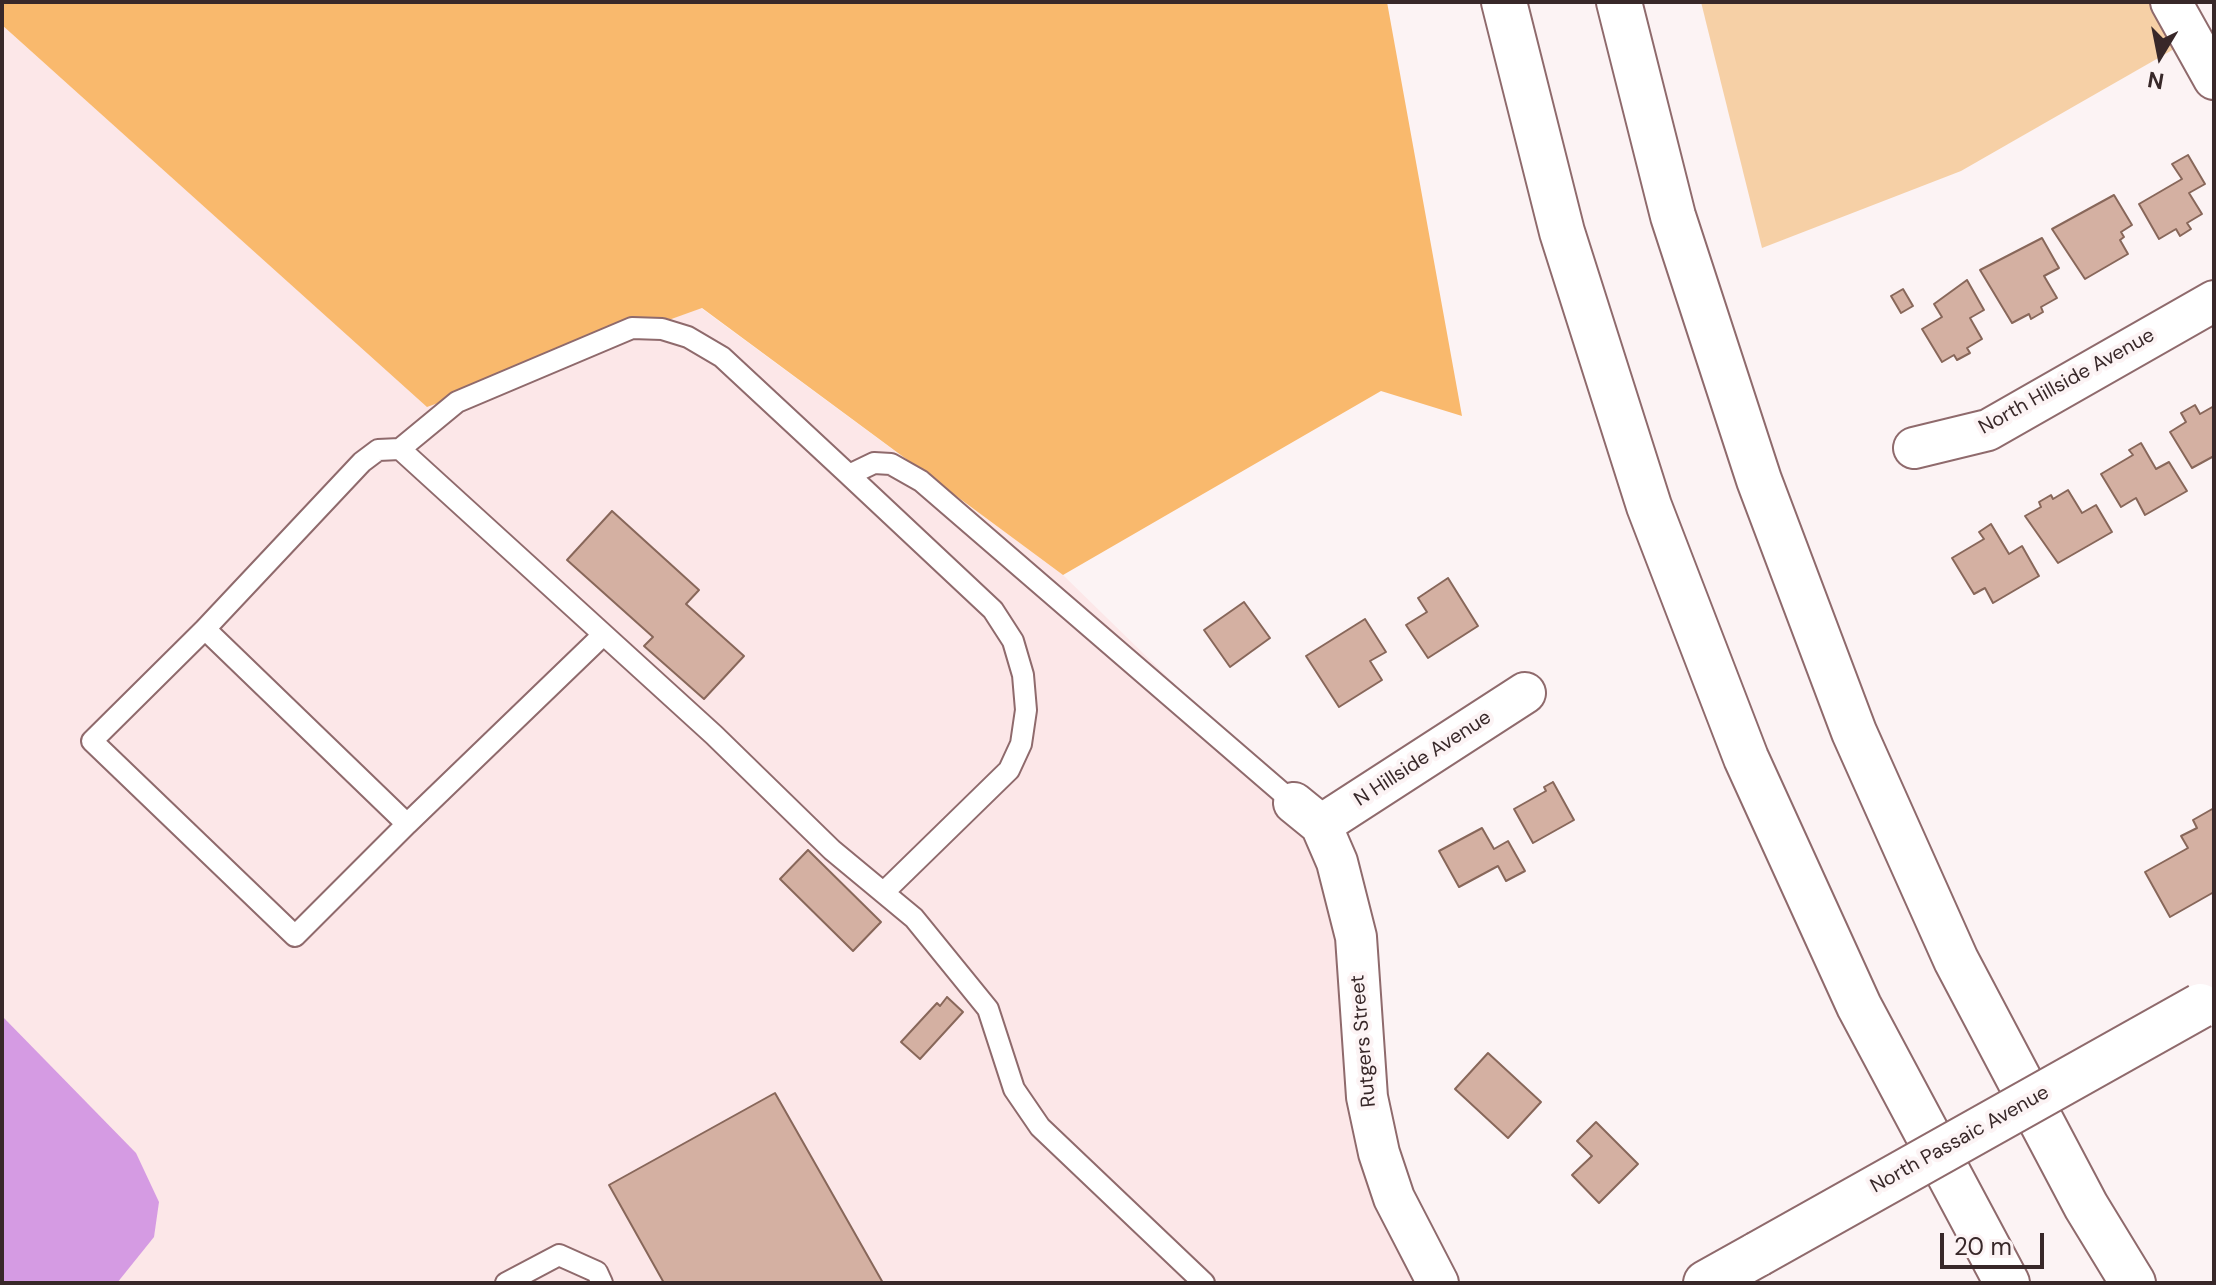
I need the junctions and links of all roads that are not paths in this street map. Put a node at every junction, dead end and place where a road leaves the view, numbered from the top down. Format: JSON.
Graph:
{"nodes":[{"id":1,"x":1504,"y":2,"type":"edge"},
{"id":2,"x":1619,"y":2,"type":"edge"},
{"id":3,"x":2171,"y":2,"type":"edge"},
{"id":4,"x":2214,"y":79,"type":"edge"},
{"id":5,"x":2214,"y":301,"type":"edge"},
{"id":6,"x":1914,"y":448,"type":"dead end"},
{"id":7,"x":400,"y":449,"type":"junction"},
{"id":8,"x":849,"y":475,"type":"junction"},
{"id":9,"x":205,"y":629,"type":"junction"},
{"id":10,"x":603,"y":635,"type":"junction"},
{"id":11,"x":1525,"y":693,"type":"dead end"},
{"id":12,"x":1308,"y":814,"type":"junction"},
{"id":13,"x":407,"y":824,"type":"junction"},
{"id":14,"x":884,"y":892,"type":"junction"},
{"id":15,"x":2207,"y":1002,"type":"edge"},
{"id":16,"x":506,"y":1283,"type":"edge"},
{"id":17,"x":602,"y":1283,"type":"edge"},
{"id":18,"x":1204,"y":1283,"type":"edge"},
{"id":19,"x":1438,"y":1283,"type":"edge"},
{"id":20,"x":1706,"y":1283,"type":"edge"},
{"id":21,"x":2007,"y":1283,"type":"edge"},
{"id":22,"x":2133,"y":1283,"type":"edge"}],
"edges":[{"from":1,"to":21,"type":"main road"},
{"from":2,"to":22,"type":"main road"},
{"from":3,"to":4,"type":"street"},
{"from":5,"to":6,"type":"street","name":"North Hillside Avenue"},
{"from":7,"to":8,"type":"lane"},
{"from":7,"to":9,"type":"lane"},
{"from":7,"to":10,"type":"lane"},
{"from":8,"to":12,"type":"lane"},
{"from":8,"to":14,"type":"lane"},
{"from":9,"to":13,"type":"lane"},
{"from":9,"to":13,"type":"lane"},
{"from":10,"to":13,"type":"lane"},
{"from":10,"to":14,"type":"lane"},
{"from":11,"to":12,"type":"street","name":"N Hillside Avenue"},
{"from":12,"to":19,"type":"street","name":"Rutgers Street"},
{"from":14,"to":18,"type":"lane"},
{"from":15,"to":20,"type":"main road","name":"North Passaic Avenue","bridge":true},
{"from":16,"to":17,"type":"lane"}]}
